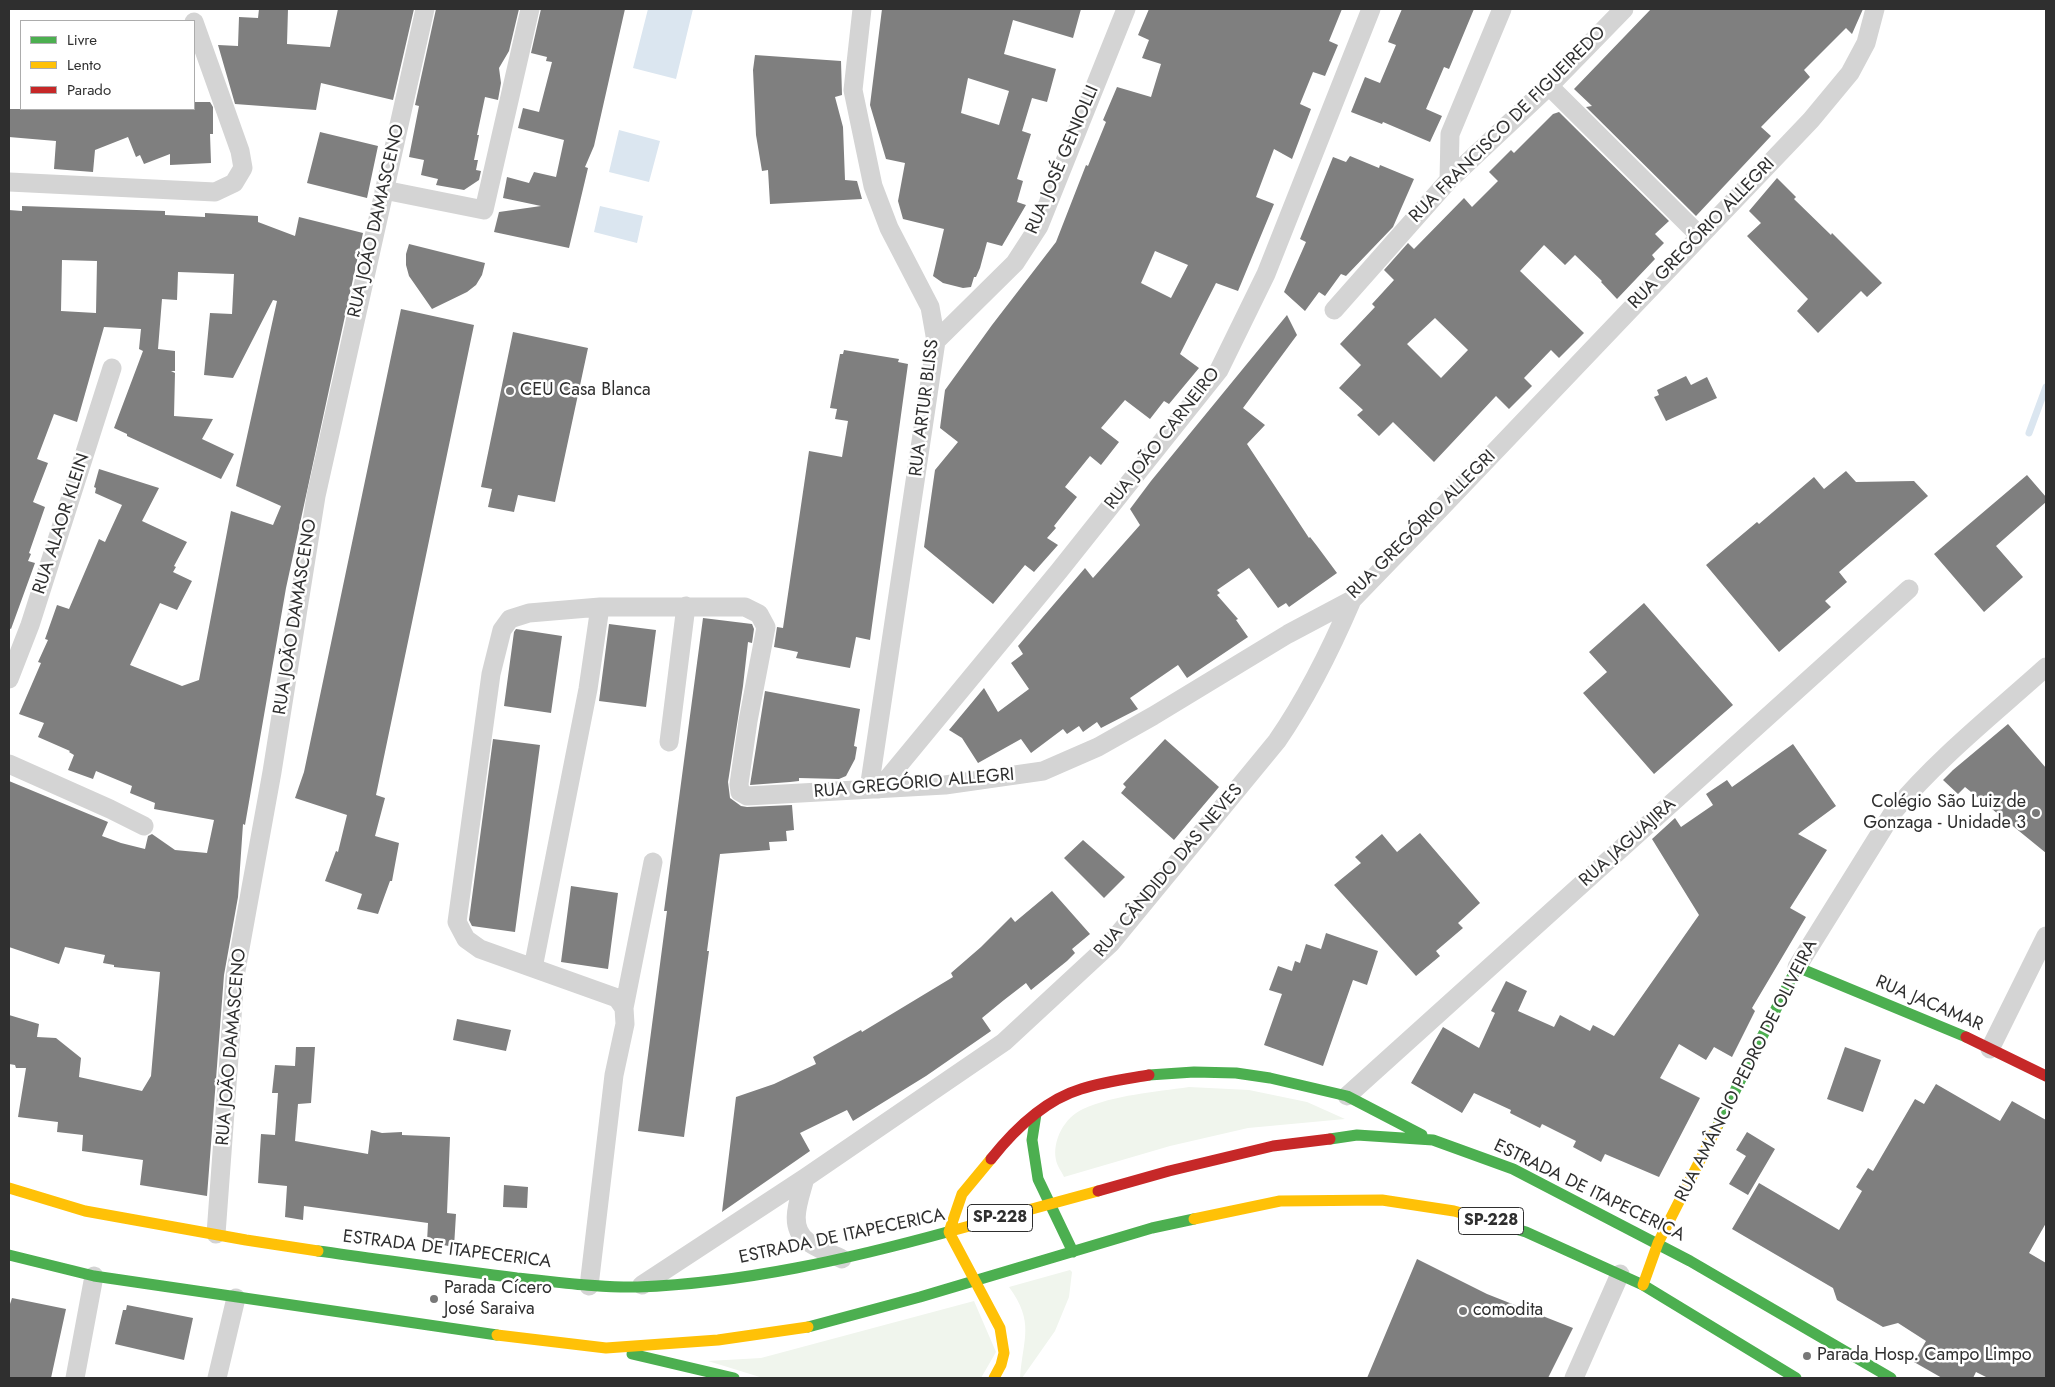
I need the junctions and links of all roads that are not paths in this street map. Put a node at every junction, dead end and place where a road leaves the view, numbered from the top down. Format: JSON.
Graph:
{"nodes":[{"id":1,"x":425,"y":9,"type":"edge"},
{"id":2,"x":530,"y":9,"type":"edge"},
{"id":3,"x":862,"y":9,"type":"edge"},
{"id":4,"x":1126,"y":9,"type":"edge"},
{"id":5,"x":1371,"y":9,"type":"edge"},
{"id":6,"x":1502,"y":9,"type":"edge"},
{"id":7,"x":1624,"y":9,"type":"edge"},
{"id":8,"x":1875,"y":9,"type":"edge"},
{"id":9,"x":195,"y":25,"type":"edge"},
{"id":10,"x":1549,"y":86,"type":"junction"},
{"id":11,"x":1449,"y":180,"type":"junction"},
{"id":12,"x":9,"y":182,"type":"edge"},
{"id":13,"x":384,"y":190,"type":"junction"},
{"id":14,"x":1700,"y":236,"type":"junction"},
{"id":15,"x":1334,"y":310,"type":"dead end"},
{"id":16,"x":936,"y":340,"type":"junction"},
{"id":17,"x":112,"y":368,"type":"dead end"},
{"id":18,"x":1909,"y":589,"type":"dead end"},
{"id":19,"x":1352,"y":600,"type":"junction"},
{"id":20,"x":686,"y":606,"type":"junction"},
{"id":21,"x":600,"y":607,"type":"junction"},
{"id":22,"x":2046,"y":667,"type":"edge"},
{"id":23,"x":9,"y":679,"type":"edge"},
{"id":24,"x":669,"y":742,"type":"dead end"},
{"id":25,"x":9,"y":764,"type":"edge"},
{"id":26,"x":874,"y":789,"type":"junction"},
{"id":27,"x":144,"y":826,"type":"dead end"},
{"id":28,"x":653,"y":862,"type":"dead end"},
{"id":29,"x":2046,"y":936,"type":"edge"},
{"id":30,"x":533,"y":968,"type":"junction"},
{"id":31,"x":1797,"y":968,"type":"junction"},
{"id":32,"x":624,"y":1008,"type":"junction"},
{"id":33,"x":1990,"y":1049,"type":"junction"},
{"id":34,"x":2046,"y":1076,"type":"edge"},
{"id":35,"x":1347,"y":1096,"type":"junction"},
{"id":36,"x":1036,"y":1114,"type":"junction"},
{"id":37,"x":1433,"y":1140,"type":"junction"},
{"id":38,"x":805,"y":1178,"type":"junction"},
{"id":39,"x":9,"y":1188,"type":"edge"},
{"id":40,"x":1050,"y":1204,"type":"junction"},
{"id":41,"x":949,"y":1232,"type":"junction"},
{"id":42,"x":216,"y":1234,"type":"junction"},
{"id":43,"x":1658,"y":1243,"type":"junction"},
{"id":44,"x":1074,"y":1252,"type":"junction"},
{"id":45,"x":9,"y":1255,"type":"edge"},
{"id":46,"x":842,"y":1259,"type":"junction"},
{"id":47,"x":1620,"y":1274,"type":"junction"},
{"id":48,"x":94,"y":1276,"type":"junction"},
{"id":49,"x":973,"y":1279,"type":"junction"},
{"id":50,"x":1643,"y":1285,"type":"junction"},
{"id":51,"x":589,"y":1286,"type":"junction"},
{"id":52,"x":638,"y":1287,"type":"junction"},
{"id":53,"x":236,"y":1298,"type":"junction"},
{"id":54,"x":606,"y":1348,"type":"junction"},
{"id":55,"x":74,"y":1378,"type":"edge"},
{"id":56,"x":217,"y":1378,"type":"edge"},
{"id":57,"x":734,"y":1378,"type":"edge"},
{"id":58,"x":994,"y":1378,"type":"edge"},
{"id":59,"x":1574,"y":1378,"type":"edge"},
{"id":60,"x":1796,"y":1378,"type":"edge"},
{"id":61,"x":1892,"y":1378,"type":"edge"}],
"edges":[{"from":1,"to":13,"type":"street","name":"RUA JOÃO DAMASCENO"},
{"from":2,"to":13,"type":"street"},
{"from":3,"to":16,"type":"street","name":"RUA ARTUR BLISS"},
{"from":4,"to":16,"type":"street","name":"RUA JOSÉ GENIOLLI"},
{"from":5,"to":26,"type":"street","name":"RUA JOÃO CARNEIRO"},
{"from":6,"to":11,"type":"street"},
{"from":7,"to":10,"type":"street","name":"RUA FRANCISCO DE FIGUEIREDO"},
{"from":8,"to":14,"type":"street","name":"RUA GREGÓRIO ALLEGRI"},
{"from":9,"to":12,"type":"street"},
{"from":10,"to":11,"type":"street","name":"RUA FRANCISCO DE FIGUEIREDO"},
{"from":10,"to":14,"type":"street"},
{"from":11,"to":15,"type":"street","name":"RUA FRANCISCO DE FIGUEIREDO"},
{"from":13,"to":42,"type":"street","name":"RUA JOÃO DAMASCENO"},
{"from":14,"to":19,"type":"street","name":"RUA GREGÓRIO ALLEGRI"},
{"from":16,"to":26,"type":"street","name":"RUA ARTUR BLISS"},
{"from":17,"to":23,"type":"street","name":"RUA ALAOR KLEIN"},
{"from":18,"to":35,"type":"street","name":"RUA JAGUAJIRA"},
{"from":19,"to":26,"type":"street","name":"RUA GREGÓRIO ALLEGRI"},
{"from":19,"to":38,"type":"street","name":"RUA CÂNDIDO DAS NEVES"},
{"from":20,"to":21,"type":"street"},
{"from":20,"to":24,"type":"street"},
{"from":20,"to":26,"type":"street","name":"RUA GREGÓRIO ALLEGRI"},
{"from":21,"to":30,"type":"street"},
{"from":21,"to":30,"type":"street"},
{"from":22,"to":31,"type":"street","name":"RUA AMÂNCIO PEDRO DE OLIVEIRA"},
{"from":25,"to":27,"type":"street"},
{"from":28,"to":32,"type":"street"},
{"from":29,"to":33,"type":"street"},
{"from":30,"to":32,"type":"street"},
{"from":31,"to":33,"type":"main road","name":"RUA JACAMAR"},
{"from":31,"to":43,"type":"main road","name":"RUA AMÂNCIO PEDRO DE OLIVEIRA"},
{"from":32,"to":51,"type":"street"},
{"from":33,"to":34,"type":"main road","name":"RUA JACAMAR"},
{"from":35,"to":36,"type":"main road"},
{"from":35,"to":37,"type":"main road"},
{"from":36,"to":40,"type":"main road"},
{"from":36,"to":41,"type":"main road"},
{"from":37,"to":40,"type":"main road","name":"ESTRADA DE ITAPECERICA","number":"SP-228"},
{"from":37,"to":43,"type":"main road","name":"ESTRADA DE ITAPECERICA","number":"SP-228"},
{"from":38,"to":46,"type":"street"},
{"from":38,"to":52,"type":"street","name":"RUA CÂNDIDO DAS NEVES"},
{"from":39,"to":42,"type":"main road","name":"ESTRADA DE ITAPECERICA","number":"SP-228"},
{"from":40,"to":41,"type":"main road","name":"ESTRADA DE ITAPECERICA","number":"SP-228"},
{"from":40,"to":44,"type":"main road"},
{"from":41,"to":46,"type":"main road","name":"ESTRADA DE ITAPECERICA","number":"SP-228"},
{"from":41,"to":49,"type":"main road"},
{"from":42,"to":51,"type":"main road","name":"ESTRADA DE ITAPECERICA","number":"SP-228"},
{"from":43,"to":50,"type":"main road","name":"RUA AMÂNCIO PEDRO DE OLIVEIRA"},
{"from":43,"to":61,"type":"main road","name":"ESTRADA DE ITAPECERICA","number":"SP-228"},
{"from":44,"to":47,"type":"main road","number":"SP-228"},
{"from":44,"to":49,"type":"main road","number":"SP-228"},
{"from":45,"to":48,"type":"main road","number":"SP-228"},
{"from":46,"to":52,"type":"main road","name":"ESTRADA DE ITAPECERICA","number":"SP-228"},
{"from":47,"to":50,"type":"main road","number":"SP-228"},
{"from":47,"to":59,"type":"street"},
{"from":48,"to":53,"type":"main road","number":"SP-228"},
{"from":48,"to":55,"type":"street"},
{"from":49,"to":54,"type":"main road","number":"SP-228"},
{"from":49,"to":58,"type":"main road"},
{"from":50,"to":60,"type":"main road","number":"SP-228"},
{"from":51,"to":52,"type":"main road","name":"ESTRADA DE ITAPECERICA","number":"SP-228"},
{"from":53,"to":54,"type":"main road","number":"SP-228"},
{"from":53,"to":56,"type":"street"},
{"from":54,"to":57,"type":"main road"}]}
